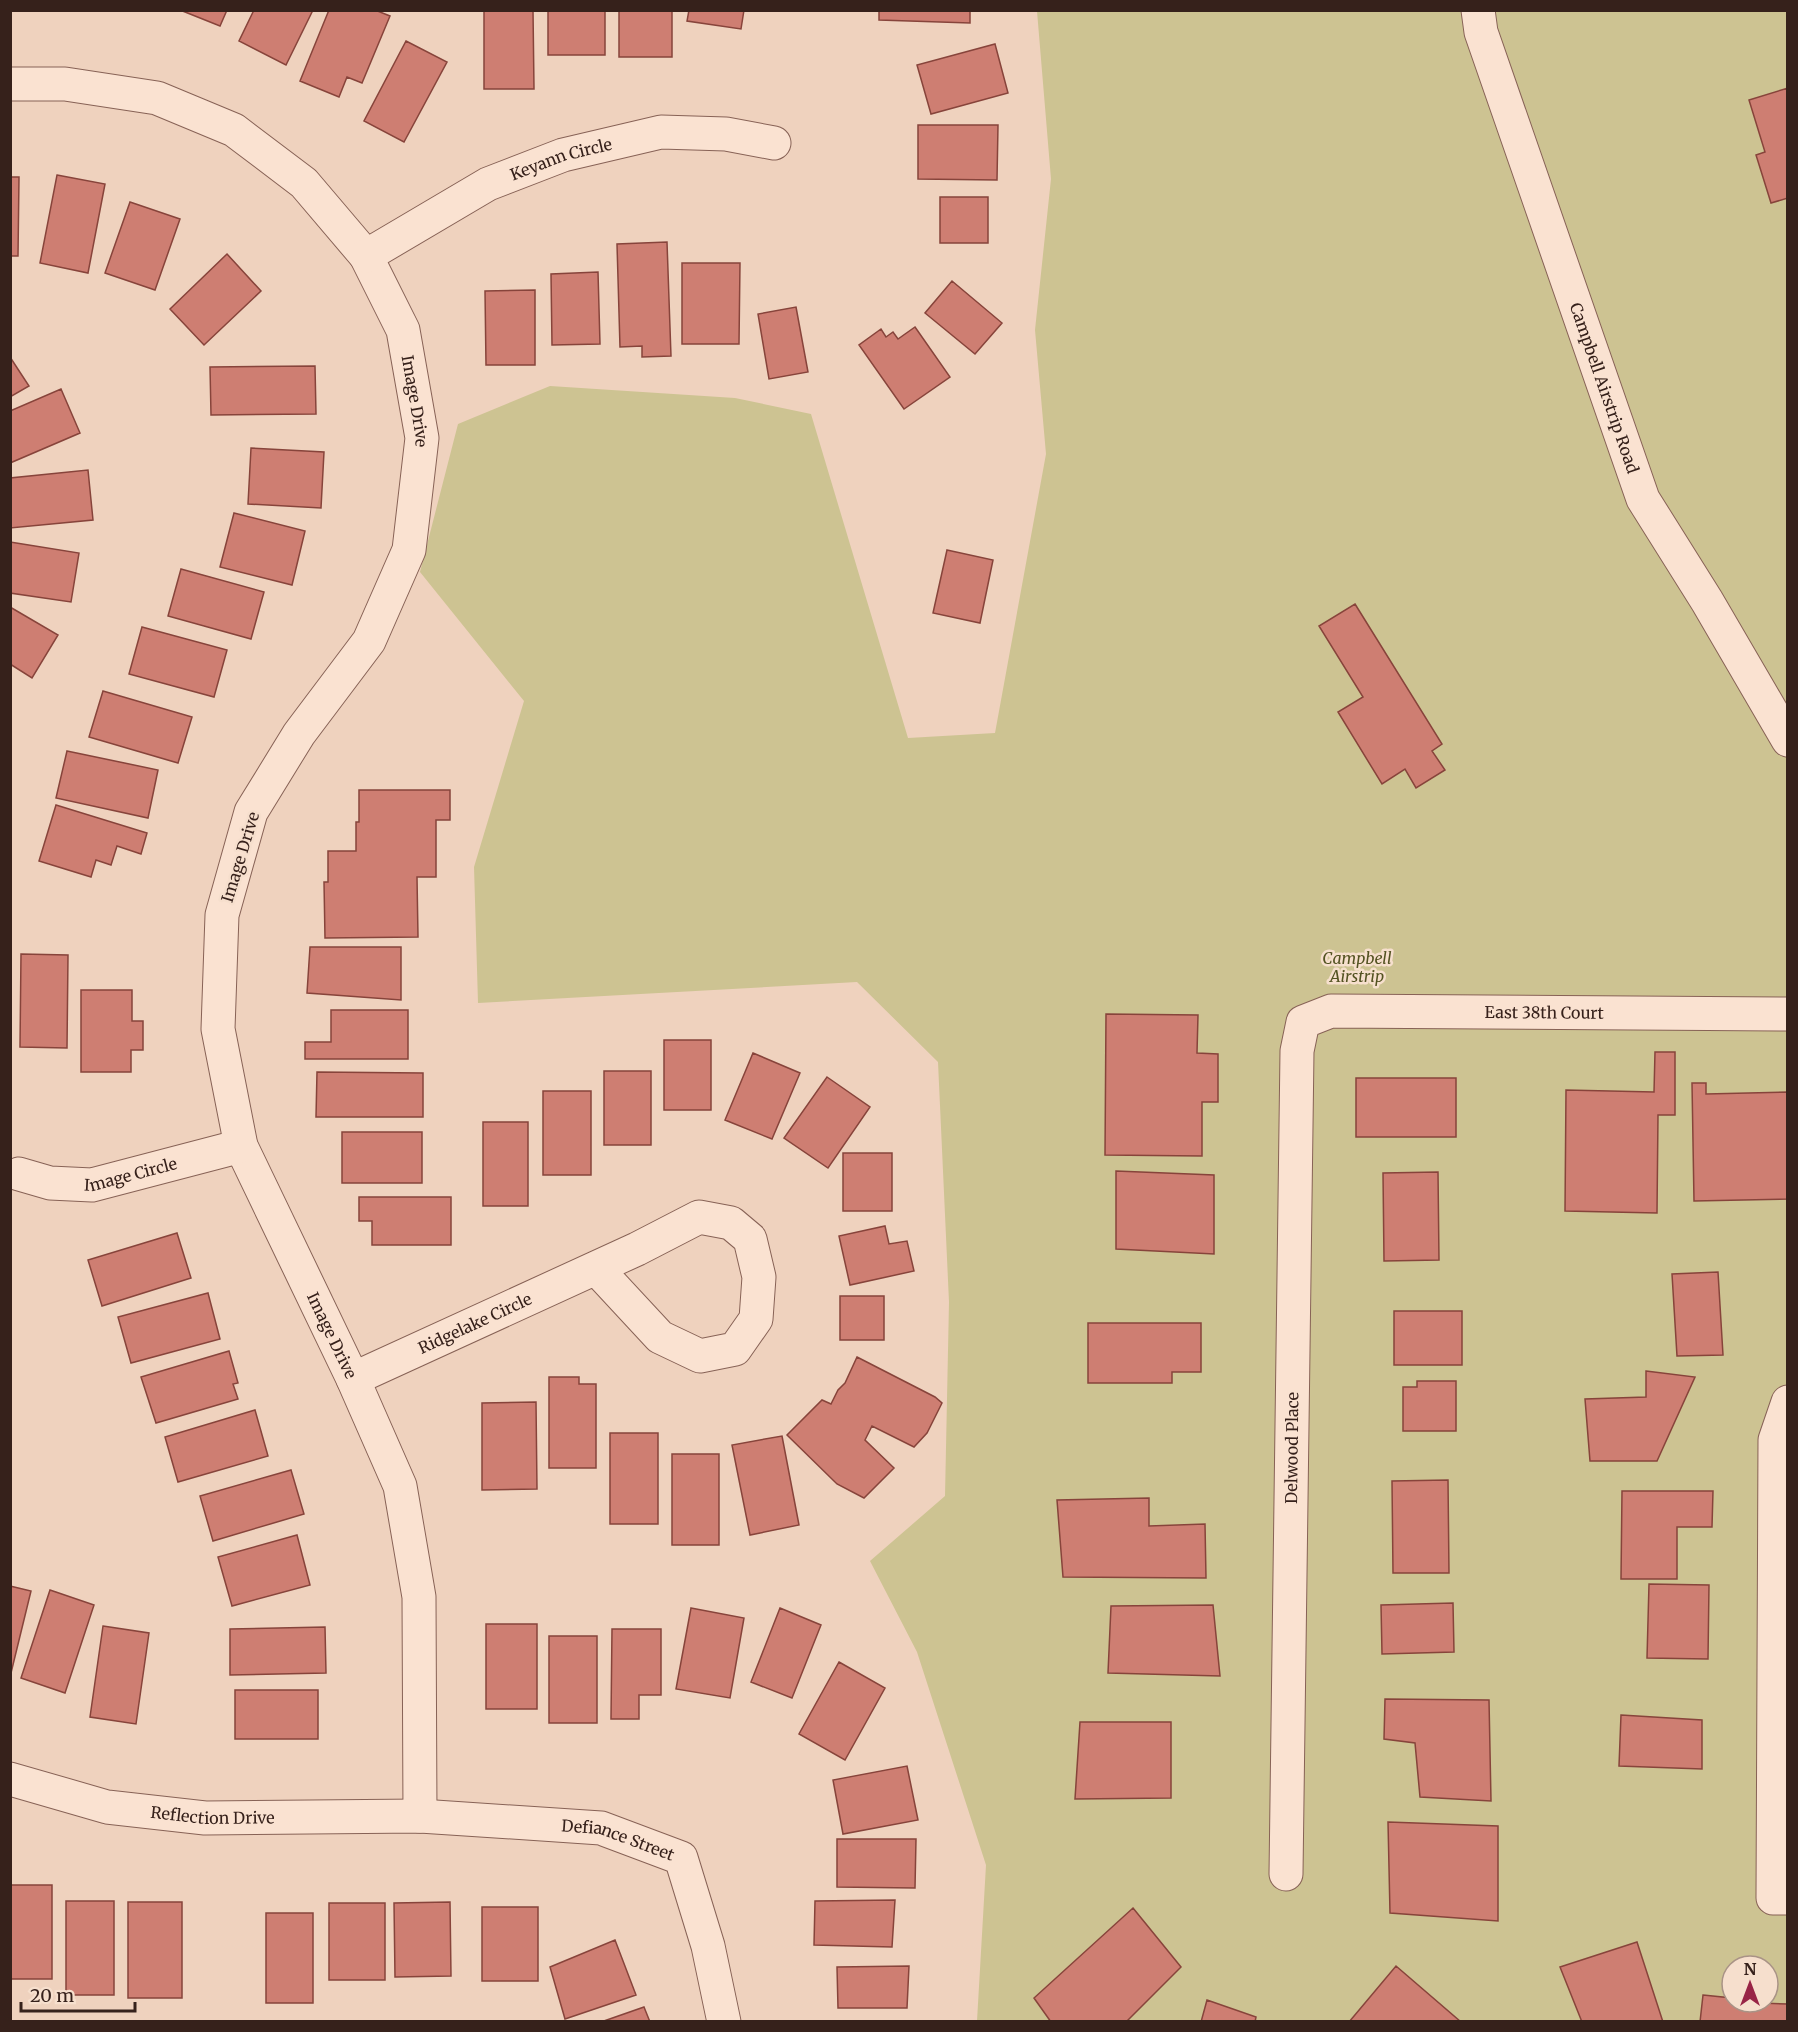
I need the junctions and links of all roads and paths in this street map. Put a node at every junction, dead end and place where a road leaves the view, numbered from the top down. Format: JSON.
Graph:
{"nodes":[{"id":1,"x":1478,"y":10,"type":"edge"},
{"id":2,"x":10,"y":84,"type":"edge"},
{"id":3,"x":774,"y":143,"type":"dead end"},
{"id":4,"x":366,"y":256,"type":"junction"},
{"id":5,"x":1788,"y":740,"type":"edge"},
{"id":6,"x":1788,"y":1014,"type":"edge"},
{"id":7,"x":1303,"y":1022,"type":"joint"},
{"id":8,"x":241,"y":1146,"type":"junction"},
{"id":9,"x":19,"y":1174,"type":"dead end"},
{"id":10,"x":596,"y":1268,"type":"junction"},
{"id":11,"x":353,"y":1379,"type":"junction"},
{"id":12,"x":1788,"y":1402,"type":"edge"},
{"id":13,"x":10,"y":1779,"type":"edge"},
{"id":14,"x":420,"y":1816,"type":"junction"},
{"id":15,"x":1286,"y":1874,"type":"dead end"},
{"id":16,"x":1788,"y":1898,"type":"edge"},
{"id":17,"x":724,"y":2022,"type":"edge"}],
"edges":[{"from":1,"to":5,"type":"street","name":"Campbell Airstrip Road"},
{"from":2,"to":4,"type":"street","name":"Image Drive"},
{"from":3,"to":4,"type":"street","name":"Keyann Circle"},
{"from":4,"to":8,"type":"street","name":"Image Drive"},
{"from":6,"to":7,"type":"street","name":"East 38th Court"},
{"from":7,"to":15,"type":"street","name":"Delwood Place"},
{"from":8,"to":9,"type":"street","name":"Image Circle"},
{"from":8,"to":11,"type":"street","name":"Image Drive"},
{"from":10,"to":10,"type":"street","name":"Ridgelake Circle"},
{"from":10,"to":11,"type":"street","name":"Ridgelake Circle"},
{"from":11,"to":14,"type":"street","name":"Image Drive"},
{"from":12,"to":16,"type":"street"},
{"from":13,"to":14,"type":"street","name":"Reflection Drive"},
{"from":14,"to":17,"type":"street","name":"Defiance Street"}]}
